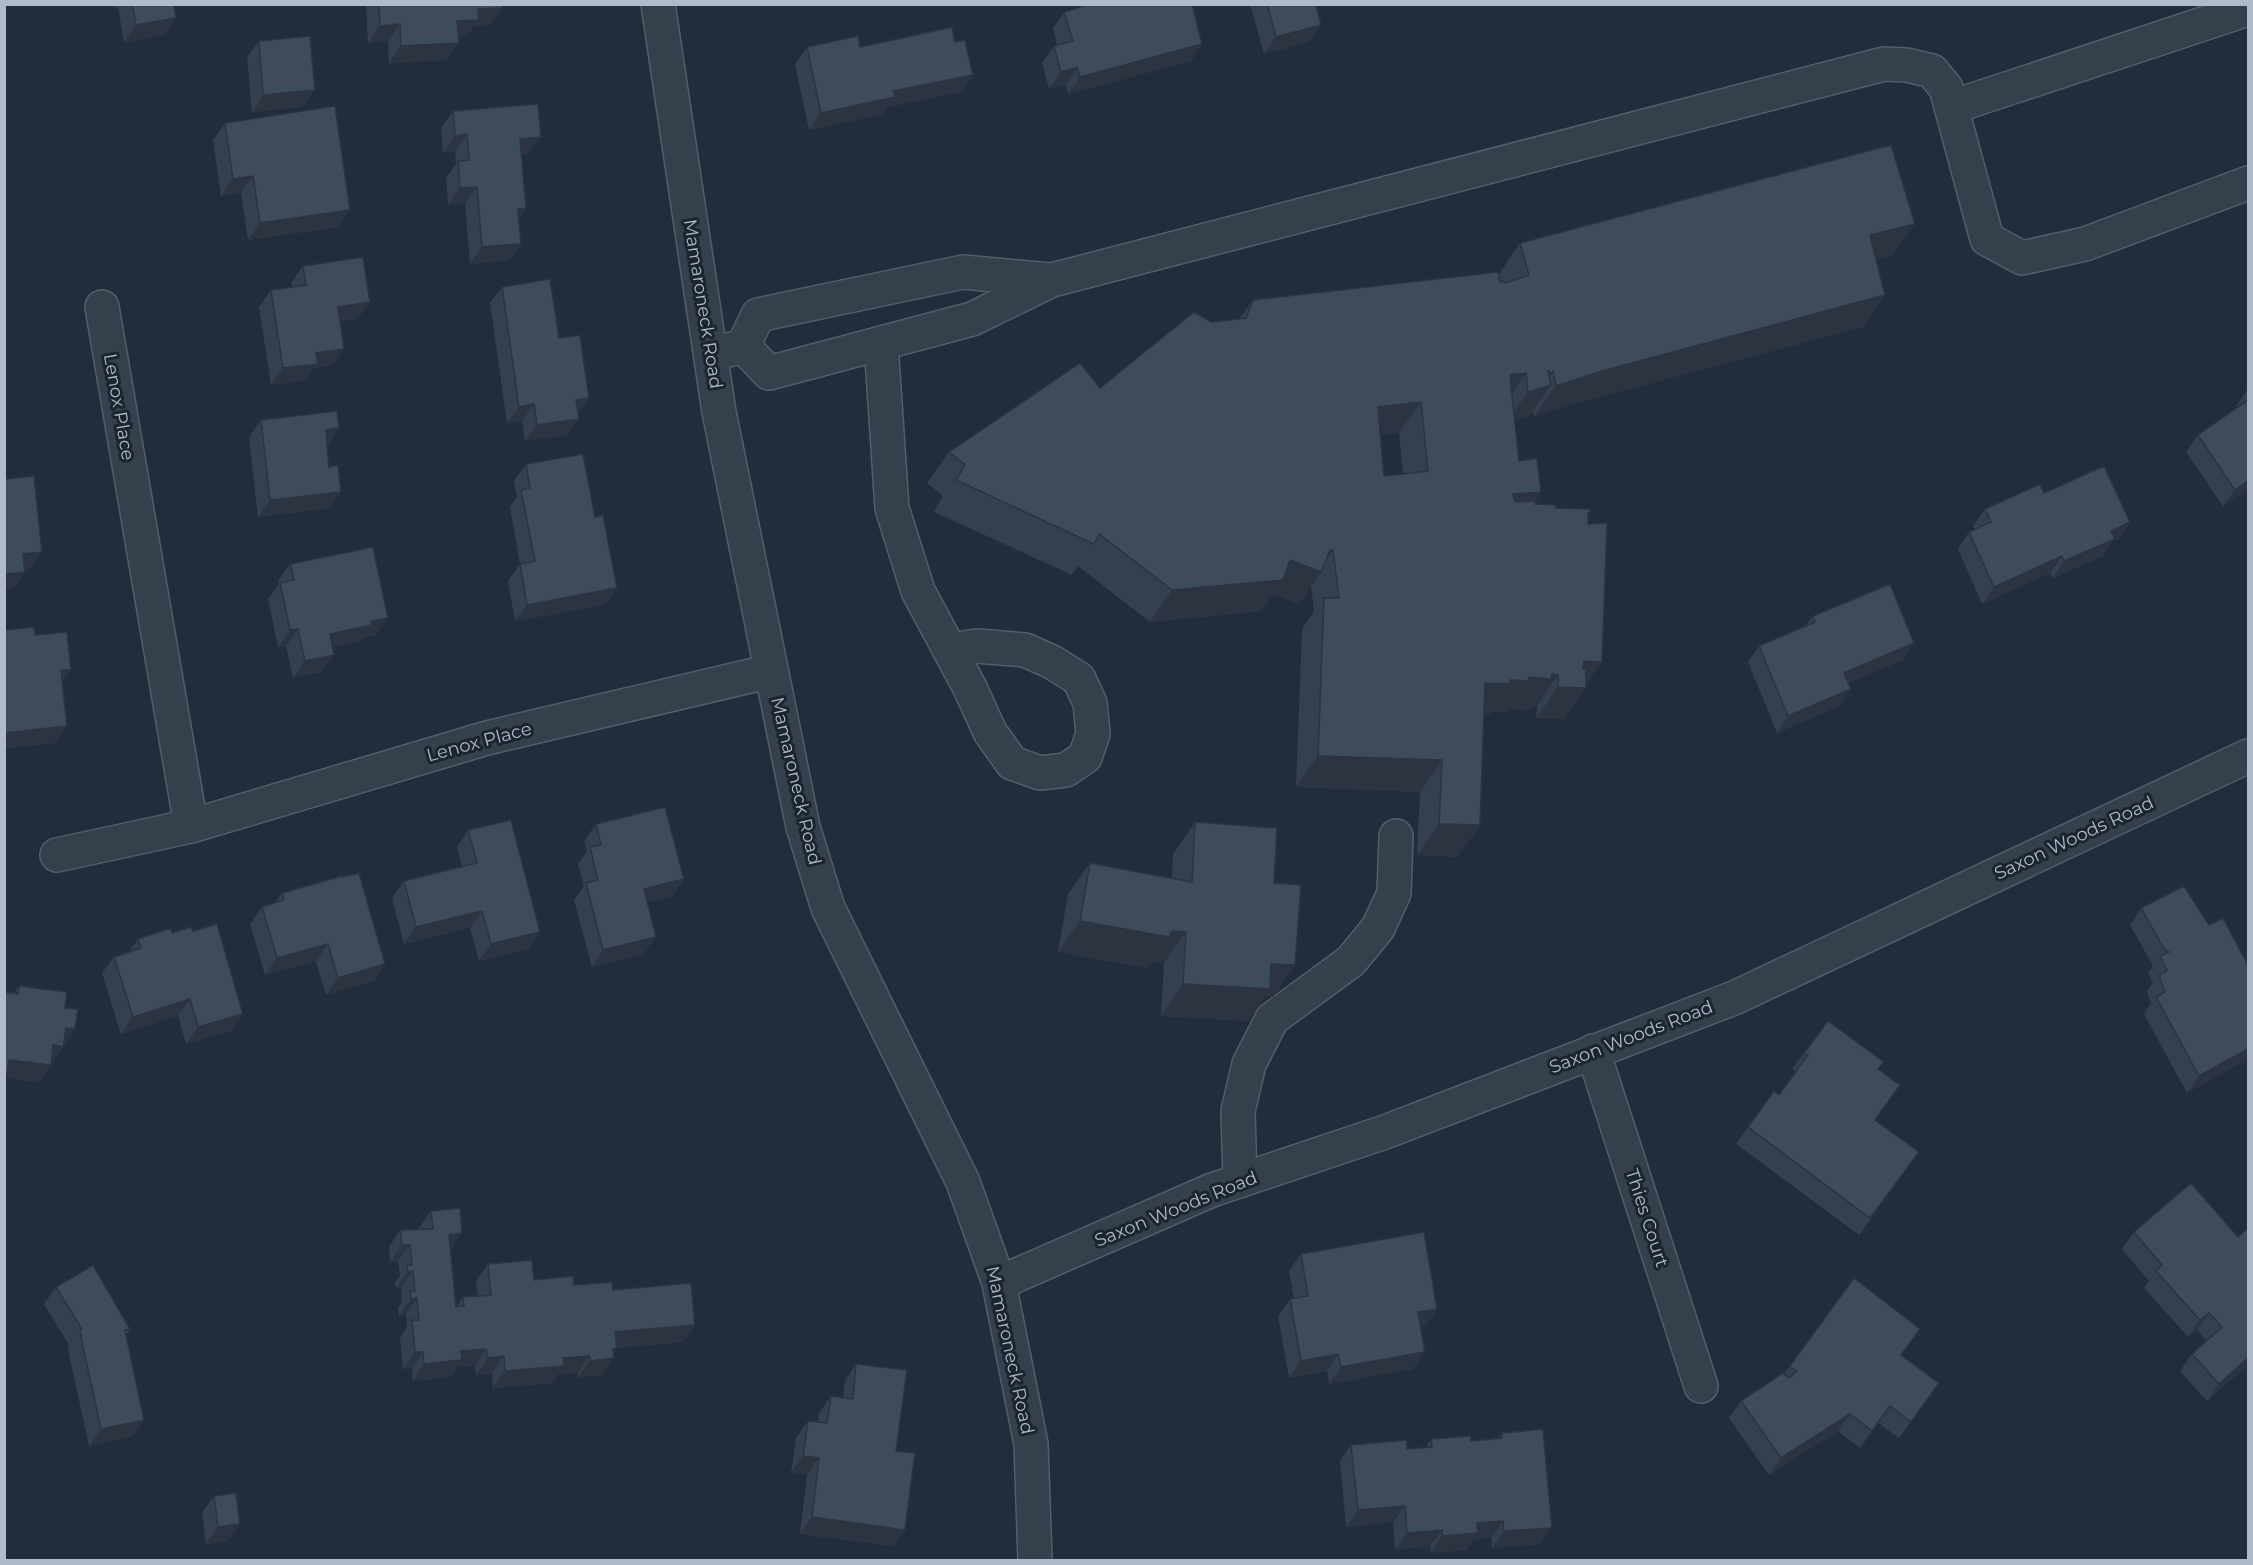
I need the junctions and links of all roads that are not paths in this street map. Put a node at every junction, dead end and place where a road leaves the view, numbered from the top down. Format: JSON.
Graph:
{"nodes":[{"id":1,"x":658,"y":4,"type":"edge"},
{"id":2,"x":2248,"y":9,"type":"edge"},
{"id":3,"x":1952,"y":107,"type":"junction"},
{"id":4,"x":2248,"y":183,"type":"edge"},
{"id":5,"x":1052,"y":280,"type":"junction"},
{"id":6,"x":102,"y":307,"type":"dead end"},
{"id":7,"x":881,"y":343,"type":"junction"},
{"id":8,"x":743,"y":346,"type":"junction"},
{"id":9,"x":711,"y":355,"type":"junction"},
{"id":10,"x":950,"y":650,"type":"junction"},
{"id":11,"x":771,"y":671,"type":"junction"},
{"id":12,"x":2248,"y":756,"type":"edge"},
{"id":13,"x":191,"y":826,"type":"junction"},
{"id":14,"x":1396,"y":836,"type":"dead end"},
{"id":15,"x":57,"y":855,"type":"dead end"},
{"id":16,"x":1593,"y":1051,"type":"junction"},
{"id":17,"x":1240,"y":1181,"type":"junction"},
{"id":18,"x":999,"y":1283,"type":"junction"},
{"id":19,"x":1701,"y":1386,"type":"dead end"},
{"id":20,"x":1035,"y":1560,"type":"edge"}],
"edges":[{"from":1,"to":9,"type":"street","name":"Mamaroneck Road"},
{"from":2,"to":3,"type":"street"},
{"from":3,"to":4,"type":"street"},
{"from":3,"to":5,"type":"street"},
{"from":5,"to":7,"type":"street"},
{"from":5,"to":8,"type":"street"},
{"from":6,"to":13,"type":"street","name":"Lenox Place"},
{"from":7,"to":8,"type":"street"},
{"from":7,"to":10,"type":"street"},
{"from":8,"to":9,"type":"street"},
{"from":9,"to":11,"type":"street","name":"Mamaroneck Road"},
{"from":10,"to":10,"type":"street"},
{"from":11,"to":13,"type":"street","name":"Lenox Place"},
{"from":11,"to":18,"type":"street","name":"Mamaroneck Road"},
{"from":12,"to":16,"type":"street","name":"Saxon Woods Road"},
{"from":13,"to":15,"type":"street","name":"Lenox Place"},
{"from":14,"to":17,"type":"street"},
{"from":16,"to":17,"type":"street","name":"Saxon Woods Road"},
{"from":16,"to":19,"type":"street","name":"Thies Court"},
{"from":17,"to":18,"type":"street","name":"Saxon Woods Road"},
{"from":18,"to":20,"type":"street","name":"Mamaroneck Road"}]}
